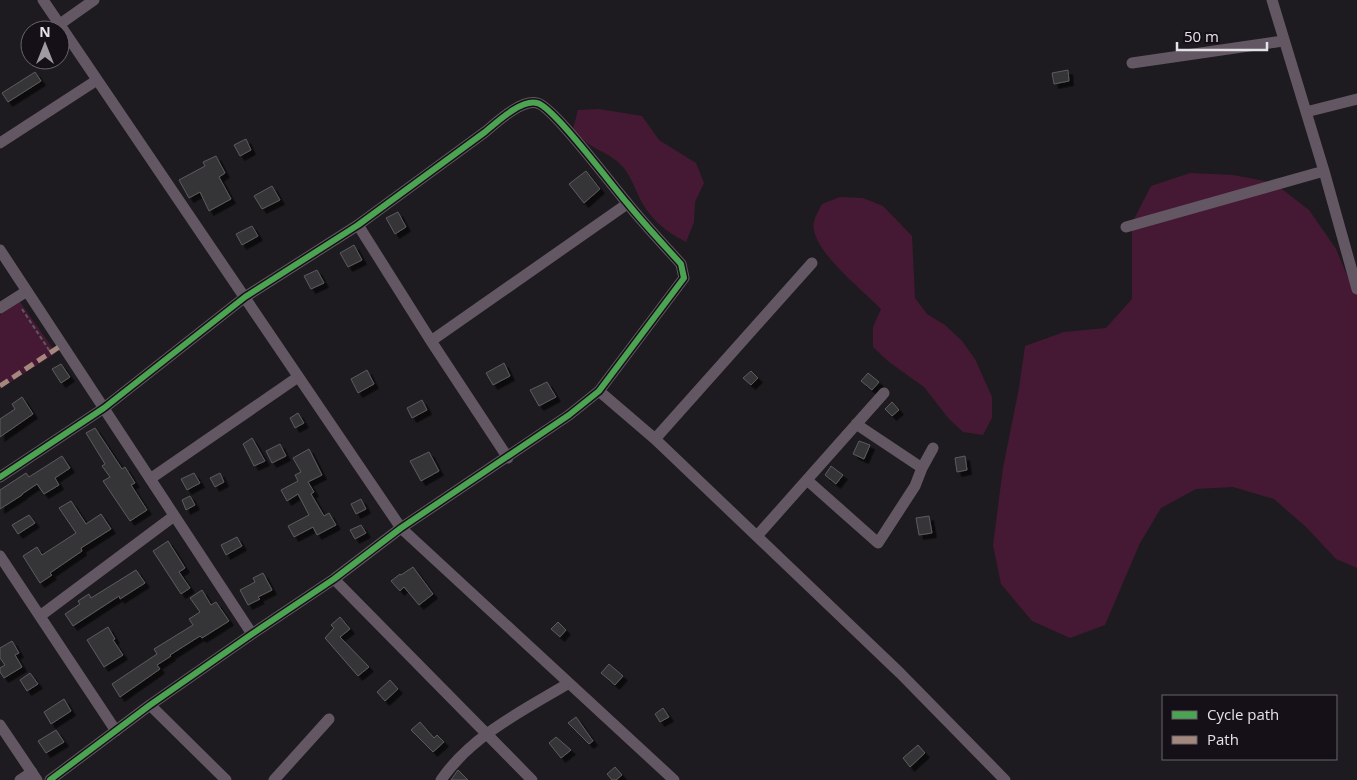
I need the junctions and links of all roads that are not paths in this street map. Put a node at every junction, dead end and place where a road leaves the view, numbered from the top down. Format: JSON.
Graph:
{"nodes":[{"id":1,"x":43,"y":0,"type":"edge"},
{"id":2,"x":94,"y":0,"type":"edge"},
{"id":3,"x":1272,"y":0,"type":"edge"},
{"id":4,"x":57,"y":20,"type":"edge"},
{"id":5,"x":66,"y":20,"type":"edge"},
{"id":6,"x":70,"y":39,"type":"edge"},
{"id":7,"x":1283,"y":41,"type":"junction"},
{"id":8,"x":1132,"y":63,"type":"dead end"},
{"id":9,"x":97,"y":80,"type":"junction"},
{"id":10,"x":1357,"y":99,"type":"edge"},
{"id":11,"x":1306,"y":112,"type":"junction"},
{"id":12,"x":0,"y":143,"type":"edge"},
{"id":13,"x":1324,"y":171,"type":"junction"},
{"id":14,"x":627,"y":204,"type":"junction"},
{"id":15,"x":358,"y":225,"type":"junction"},
{"id":16,"x":1126,"y":227,"type":"dead end"},
{"id":17,"x":1357,"y":246,"type":"edge"},
{"id":18,"x":1345,"y":249,"type":"junction"},
{"id":19,"x":0,"y":250,"type":"edge"},
{"id":20,"x":812,"y":263,"type":"dead end"},
{"id":21,"x":1357,"y":289,"type":"edge"},
{"id":22,"x":27,"y":291,"type":"junction"},
{"id":23,"x":245,"y":298,"type":"junction"},
{"id":24,"x":0,"y":308,"type":"edge"},
{"id":25,"x":431,"y":341,"type":"junction"},
{"id":26,"x":298,"y":377,"type":"junction"},
{"id":27,"x":599,"y":391,"type":"junction"},
{"id":28,"x":884,"y":393,"type":"dead end"},
{"id":29,"x":104,"y":408,"type":"junction"},
{"id":30,"x":856,"y":424,"type":"junction"},
{"id":31,"x":655,"y":439,"type":"junction"},
{"id":32,"x":933,"y":448,"type":"dead end"},
{"id":33,"x":508,"y":458,"type":"junction"},
{"id":34,"x":922,"y":468,"type":"junction"},
{"id":35,"x":0,"y":477,"type":"edge"},
{"id":36,"x":150,"y":478,"type":"junction"},
{"id":37,"x":807,"y":480,"type":"junction"},
{"id":38,"x":174,"y":516,"type":"junction"},
{"id":39,"x":401,"y":528,"type":"junction"},
{"id":40,"x":757,"y":536,"type":"junction"},
{"id":41,"x":0,"y":556,"type":"edge"},
{"id":42,"x":334,"y":579,"type":"junction"},
{"id":43,"x":40,"y":616,"type":"junction"},
{"id":44,"x":252,"y":634,"type":"junction"},
{"id":45,"x":569,"y":683,"type":"junction"},
{"id":46,"x":150,"y":706,"type":"junction"},
{"id":47,"x":329,"y":719,"type":"dead end"},
{"id":48,"x":0,"y":725,"type":"edge"},
{"id":49,"x":116,"y":731,"type":"junction"},
{"id":50,"x":486,"y":733,"type":"junction"},
{"id":51,"x":34,"y":776,"type":"edge"},
{"id":52,"x":1001,"y":779,"type":"edge"},
{"id":53,"x":20,"y":780,"type":"edge"},
{"id":54,"x":50,"y":780,"type":"edge"},
{"id":55,"x":226,"y":780,"type":"edge"},
{"id":56,"x":274,"y":780,"type":"edge"},
{"id":57,"x":440,"y":780,"type":"edge"},
{"id":58,"x":532,"y":780,"type":"edge"},
{"id":59,"x":674,"y":780,"type":"edge"}],
"edges":[{"from":1,"to":4,"type":"street"},
{"from":2,"to":5,"type":"street"},
{"from":3,"to":7,"type":"street"},
{"from":6,"to":9,"type":"street"},
{"from":7,"to":8,"type":"street"},
{"from":7,"to":11,"type":"street"},
{"from":9,"to":12,"type":"street"},
{"from":9,"to":23,"type":"street"},
{"from":10,"to":11,"type":"street"},
{"from":11,"to":13,"type":"street"},
{"from":13,"to":16,"type":"street"},
{"from":13,"to":18,"type":"street"},
{"from":14,"to":15,"type":"street"},
{"from":14,"to":25,"type":"street"},
{"from":14,"to":27,"type":"street"},
{"from":15,"to":23,"type":"street"},
{"from":15,"to":25,"type":"street"},
{"from":17,"to":18,"type":"street"},
{"from":18,"to":21,"type":"street"},
{"from":19,"to":22,"type":"street"},
{"from":20,"to":31,"type":"street"},
{"from":22,"to":24,"type":"street"},
{"from":22,"to":29,"type":"street"},
{"from":23,"to":26,"type":"street"},
{"from":23,"to":29,"type":"street"},
{"from":25,"to":33,"type":"street"},
{"from":26,"to":36,"type":"street"},
{"from":26,"to":39,"type":"street"},
{"from":27,"to":31,"type":"street"},
{"from":27,"to":33,"type":"street"},
{"from":28,"to":30,"type":"street"},
{"from":29,"to":35,"type":"street"},
{"from":29,"to":36,"type":"street"},
{"from":30,"to":34,"type":"street"},
{"from":30,"to":37,"type":"street"},
{"from":31,"to":40,"type":"street"},
{"from":32,"to":34,"type":"street"},
{"from":33,"to":39,"type":"street"},
{"from":34,"to":37,"type":"street"},
{"from":36,"to":38,"type":"street"},
{"from":37,"to":40,"type":"street"},
{"from":38,"to":43,"type":"street"},
{"from":38,"to":44,"type":"street"},
{"from":39,"to":42,"type":"street"},
{"from":39,"to":45,"type":"street"},
{"from":40,"to":52,"type":"street"},
{"from":41,"to":43,"type":"street"},
{"from":42,"to":44,"type":"street"},
{"from":42,"to":50,"type":"street"},
{"from":43,"to":49,"type":"street"},
{"from":44,"to":46,"type":"street"},
{"from":45,"to":50,"type":"street"},
{"from":45,"to":59,"type":"street"},
{"from":46,"to":49,"type":"street"},
{"from":46,"to":55,"type":"street"},
{"from":47,"to":56,"type":"street"},
{"from":48,"to":51,"type":"street"},
{"from":49,"to":54,"type":"street"},
{"from":50,"to":57,"type":"street"},
{"from":50,"to":58,"type":"street"},
{"from":51,"to":53,"type":"street"}]}
